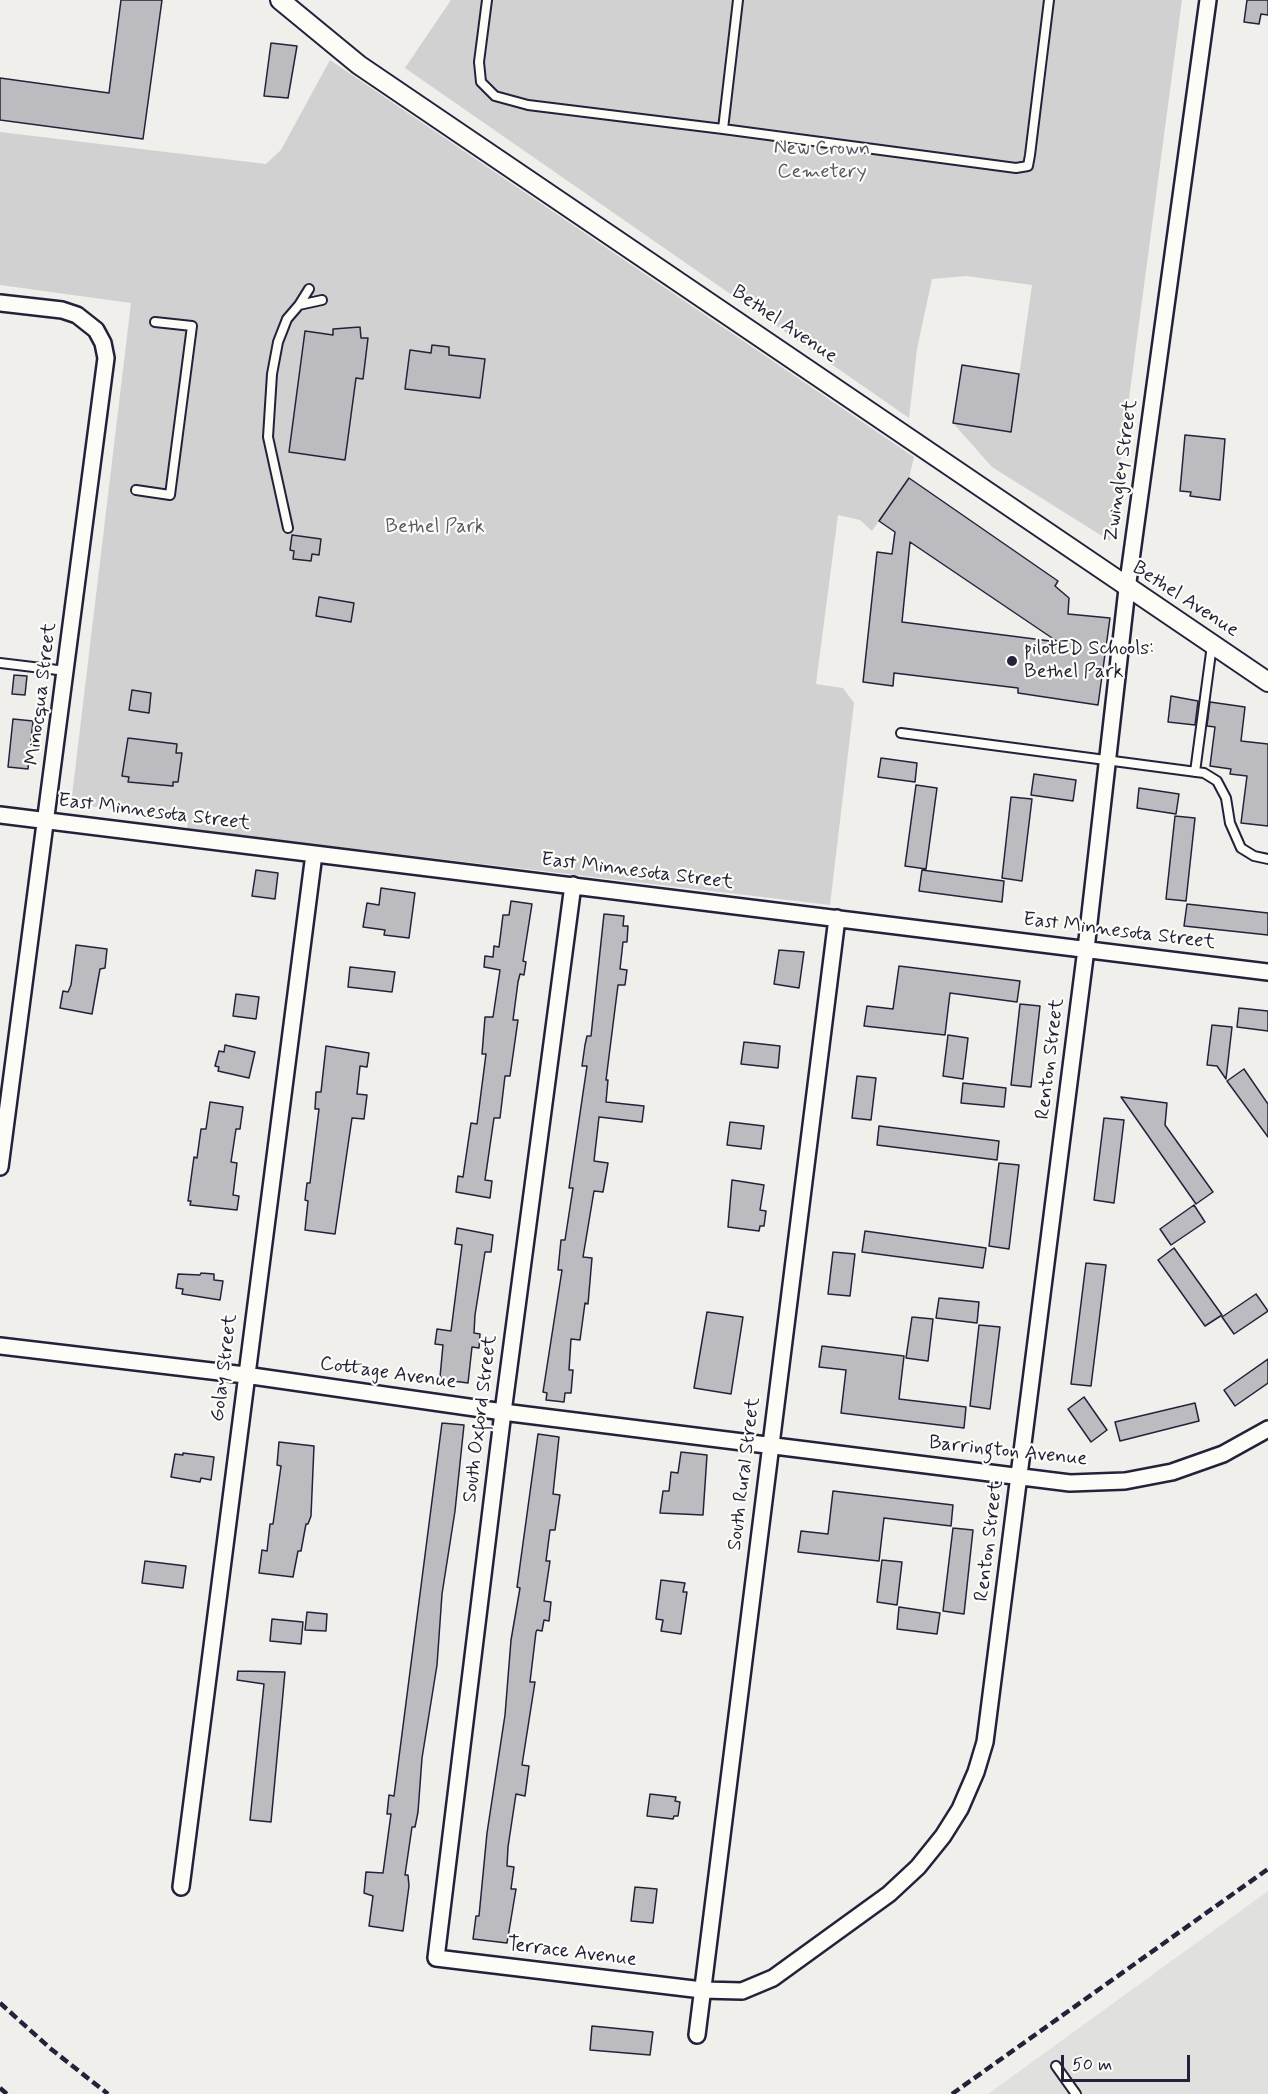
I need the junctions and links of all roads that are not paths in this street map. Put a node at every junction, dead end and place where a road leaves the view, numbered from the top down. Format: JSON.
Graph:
{"nodes":[{"id":1,"x":280,"y":0,"type":"edge"},
{"id":2,"x":487,"y":0,"type":"edge"},
{"id":3,"x":738,"y":0,"type":"edge"},
{"id":4,"x":1050,"y":0,"type":"edge"},
{"id":5,"x":1208,"y":0,"type":"edge"},
{"id":6,"x":723,"y":129,"type":"junction"},
{"id":7,"x":309,"y":289,"type":"dead end"},
{"id":8,"x":322,"y":300,"type":"dead end"},
{"id":9,"x":0,"y":303,"type":"edge"},
{"id":10,"x":299,"y":304,"type":"junction"},
{"id":11,"x":155,"y":322,"type":"dead end"},
{"id":12,"x":136,"y":490,"type":"dead end"},
{"id":13,"x":288,"y":528,"type":"dead end"},
{"id":14,"x":1127,"y":589,"type":"junction"},
{"id":15,"x":1212,"y":645,"type":"junction"},
{"id":16,"x":0,"y":663,"type":"edge"},
{"id":17,"x":66,"y":671,"type":"junction"},
{"id":18,"x":1268,"y":682,"type":"edge"},
{"id":19,"x":901,"y":733,"type":"dead end"},
{"id":20,"x":1108,"y":760,"type":"junction"},
{"id":21,"x":1195,"y":772,"type":"junction"},
{"id":22,"x":0,"y":815,"type":"edge"},
{"id":23,"x":47,"y":821,"type":"junction"},
{"id":24,"x":314,"y":854,"type":"junction"},
{"id":25,"x":1268,"y":859,"type":"edge"},
{"id":26,"x":573,"y":885,"type":"junction"},
{"id":27,"x":837,"y":918,"type":"junction"},
{"id":28,"x":1086,"y":950,"type":"junction"},
{"id":29,"x":1268,"y":972,"type":"edge"},
{"id":30,"x":0,"y":1167,"type":"edge"},
{"id":31,"x":0,"y":1346,"type":"edge"},
{"id":32,"x":245,"y":1375,"type":"junction"},
{"id":33,"x":503,"y":1412,"type":"junction"},
{"id":34,"x":1268,"y":1429,"type":"edge"},
{"id":35,"x":769,"y":1444,"type":"junction"},
{"id":36,"x":1019,"y":1477,"type":"junction"},
{"id":37,"x":181,"y":1887,"type":"dead end"},
{"id":38,"x":436,"y":1958,"type":"joint"},
{"id":39,"x":702,"y":1989,"type":"junction"},
{"id":40,"x":697,"y":2035,"type":"dead end"},
{"id":41,"x":1056,"y":2066,"type":"dead end"},
{"id":42,"x":1076,"y":2094,"type":"edge"}],
"edges":[{"from":1,"to":14,"type":"street","name":"Bethel Avenue"},
{"from":2,"to":6,"type":"lane"},
{"from":3,"to":6,"type":"lane"},
{"from":4,"to":6,"type":"lane"},
{"from":5,"to":14,"type":"street","name":"Zwingley Street"},
{"from":7,"to":10,"type":"lane"},
{"from":8,"to":10,"type":"lane"},
{"from":9,"to":17,"type":"street","name":"Minocqua Street"},
{"from":10,"to":13,"type":"lane"},
{"from":11,"to":12,"type":"lane"},
{"from":14,"to":15,"type":"street","name":"Bethel Avenue"},
{"from":14,"to":20,"type":"street","name":"Zwingley Street"},
{"from":15,"to":18,"type":"street","name":"Bethel Avenue"},
{"from":15,"to":21,"type":"lane"},
{"from":16,"to":17,"type":"lane"},
{"from":17,"to":23,"type":"street","name":"Minocqua Street"},
{"from":19,"to":20,"type":"lane"},
{"from":20,"to":21,"type":"lane"},
{"from":20,"to":28,"type":"street","name":"Zwingley Street"},
{"from":21,"to":25,"type":"lane"},
{"from":22,"to":23,"type":"street","name":"East Minnesota Street"},
{"from":23,"to":24,"type":"street","name":"East Minnesota Street"},
{"from":23,"to":30,"type":"street","name":"Minocqua Street"},
{"from":24,"to":26,"type":"street","name":"East Minnesota Street"},
{"from":24,"to":32,"type":"street","name":"Golay Street"},
{"from":26,"to":27,"type":"street","name":"East Minnesota Street"},
{"from":26,"to":33,"type":"street","name":"South Oxford Street"},
{"from":27,"to":28,"type":"street","name":"East Minnesota Street"},
{"from":27,"to":35,"type":"street","name":"South Rural Street"},
{"from":28,"to":29,"type":"street","name":"East Minnesota Street"},
{"from":28,"to":36,"type":"street","name":"Renton Street"},
{"from":31,"to":32,"type":"street","name":"Cottage Avenue"},
{"from":32,"to":33,"type":"street","name":"Cottage Avenue"},
{"from":32,"to":37,"type":"street","name":"Golay Street"},
{"from":33,"to":35,"type":"street","name":"Cottage Avenue"},
{"from":33,"to":38,"type":"street","name":"South Oxford Street"},
{"from":34,"to":36,"type":"street","name":"Barrington Avenue"},
{"from":35,"to":36,"type":"street","name":"Barrington Avenue"},
{"from":35,"to":39,"type":"street","name":"South Rural Street"},
{"from":36,"to":39,"type":"street","name":"Renton Street"},
{"from":38,"to":39,"type":"street","name":"Terrace Avenue"},
{"from":39,"to":40,"type":"street","name":"South Rural Street"},
{"from":41,"to":42,"type":"lane"}]}
